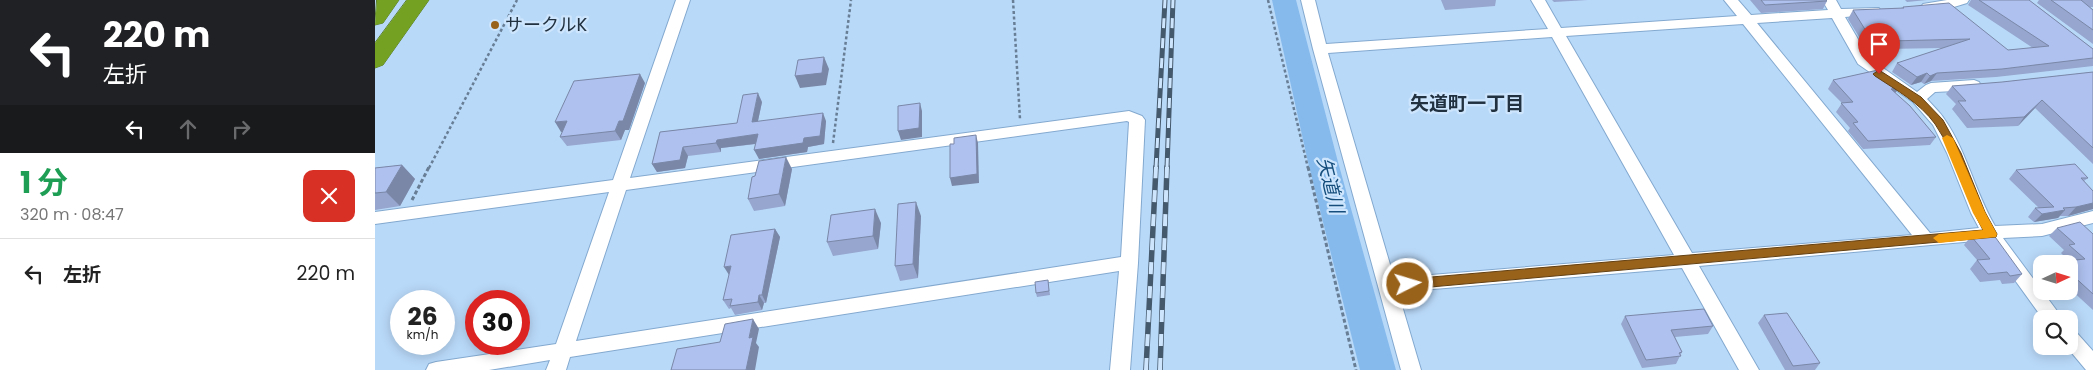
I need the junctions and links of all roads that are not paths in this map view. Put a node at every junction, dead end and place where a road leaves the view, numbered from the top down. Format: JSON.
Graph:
{"nodes":[{"id":1,"x":388,"y":0,"type":"edge"},
{"id":2,"x":396,"y":0,"type":"edge"},
{"id":3,"x":417,"y":0,"type":"edge"},
{"id":4,"x":683,"y":0,"type":"edge"},
{"id":5,"x":1308,"y":0,"type":"edge"},
{"id":6,"x":1538,"y":0,"type":"edge"},
{"id":7,"x":1731,"y":0,"type":"edge"},
{"id":8,"x":1829,"y":0,"type":"edge"},
{"id":9,"x":1962,"y":0,"type":"edge"},
{"id":10,"x":1913,"y":8,"type":"edge"},
{"id":11,"x":1885,"y":10,"type":"edge"},
{"id":12,"x":1837,"y":14,"type":"junction"},
{"id":13,"x":375,"y":18,"type":"edge"},
{"id":14,"x":1748,"y":20,"type":"junction"},
{"id":15,"x":375,"y":27,"type":"edge"},
{"id":16,"x":1556,"y":32,"type":"junction"},
{"id":17,"x":1320,"y":49,"type":"junction"},
{"id":18,"x":375,"y":60,"type":"edge"},
{"id":19,"x":1986,"y":85,"type":"edge"},
{"id":20,"x":1918,"y":99,"type":"junction"},
{"id":21,"x":619,"y":186,"type":"junction"},
{"id":22,"x":2093,"y":217,"type":"edge"},
{"id":23,"x":375,"y":218,"type":"edge"},
{"id":24,"x":1991,"y":234,"type":"junction"},
{"id":25,"x":1926,"y":240,"type":"junction"},
{"id":26,"x":1685,"y":259,"type":"junction"},
{"id":27,"x":1129,"y":263,"type":"junction"},
{"id":28,"x":1388,"y":286,"type":"junction"},
{"id":29,"x":2047,"y":310,"type":"edge"},
{"id":30,"x":2078,"y":346,"type":"edge"},
{"id":31,"x":563,"y":349,"type":"junction"},
{"id":32,"x":2093,"y":364,"type":"edge"},
{"id":33,"x":436,"y":370,"type":"edge"},
{"id":34,"x":556,"y":370,"type":"edge"},
{"id":35,"x":1120,"y":370,"type":"edge"},
{"id":36,"x":1411,"y":370,"type":"edge"},
{"id":37,"x":1749,"y":370,"type":"edge"}],
"edges":[{"from":1,"to":13,"type":"highway"},
{"from":2,"to":15,"type":"highway"},
{"from":3,"to":18,"type":"highway"},
{"from":4,"to":21,"type":"street"},
{"from":5,"to":17,"type":"street"},
{"from":6,"to":16,"type":"street"},
{"from":7,"to":14,"type":"street"},
{"from":8,"to":12,"type":"street"},
{"from":9,"to":10,"type":"street"},
{"from":11,"to":12,"type":"street"},
{"from":12,"to":14,"type":"street"},
{"from":12,"to":20,"type":"street"},
{"from":14,"to":16,"type":"street"},
{"from":14,"to":25,"type":"street"},
{"from":16,"to":17,"type":"street"},
{"from":16,"to":26,"type":"street"},
{"from":17,"to":28,"type":"street"},
{"from":19,"to":20,"type":"street"},
{"from":20,"to":24,"type":"street"},
{"from":21,"to":23,"type":"street"},
{"from":21,"to":27,"type":"street"},
{"from":21,"to":31,"type":"street"},
{"from":22,"to":24,"type":"street"},
{"from":24,"to":25,"type":"street"},
{"from":24,"to":29,"type":"street"},
{"from":25,"to":26,"type":"street"},
{"from":26,"to":28,"type":"street"},
{"from":26,"to":37,"type":"street"},
{"from":27,"to":31,"type":"street"},
{"from":27,"to":35,"type":"street"},
{"from":28,"to":36,"type":"street"},
{"from":30,"to":32,"type":"street"},
{"from":31,"to":33,"type":"street"},
{"from":31,"to":34,"type":"street"}]}
